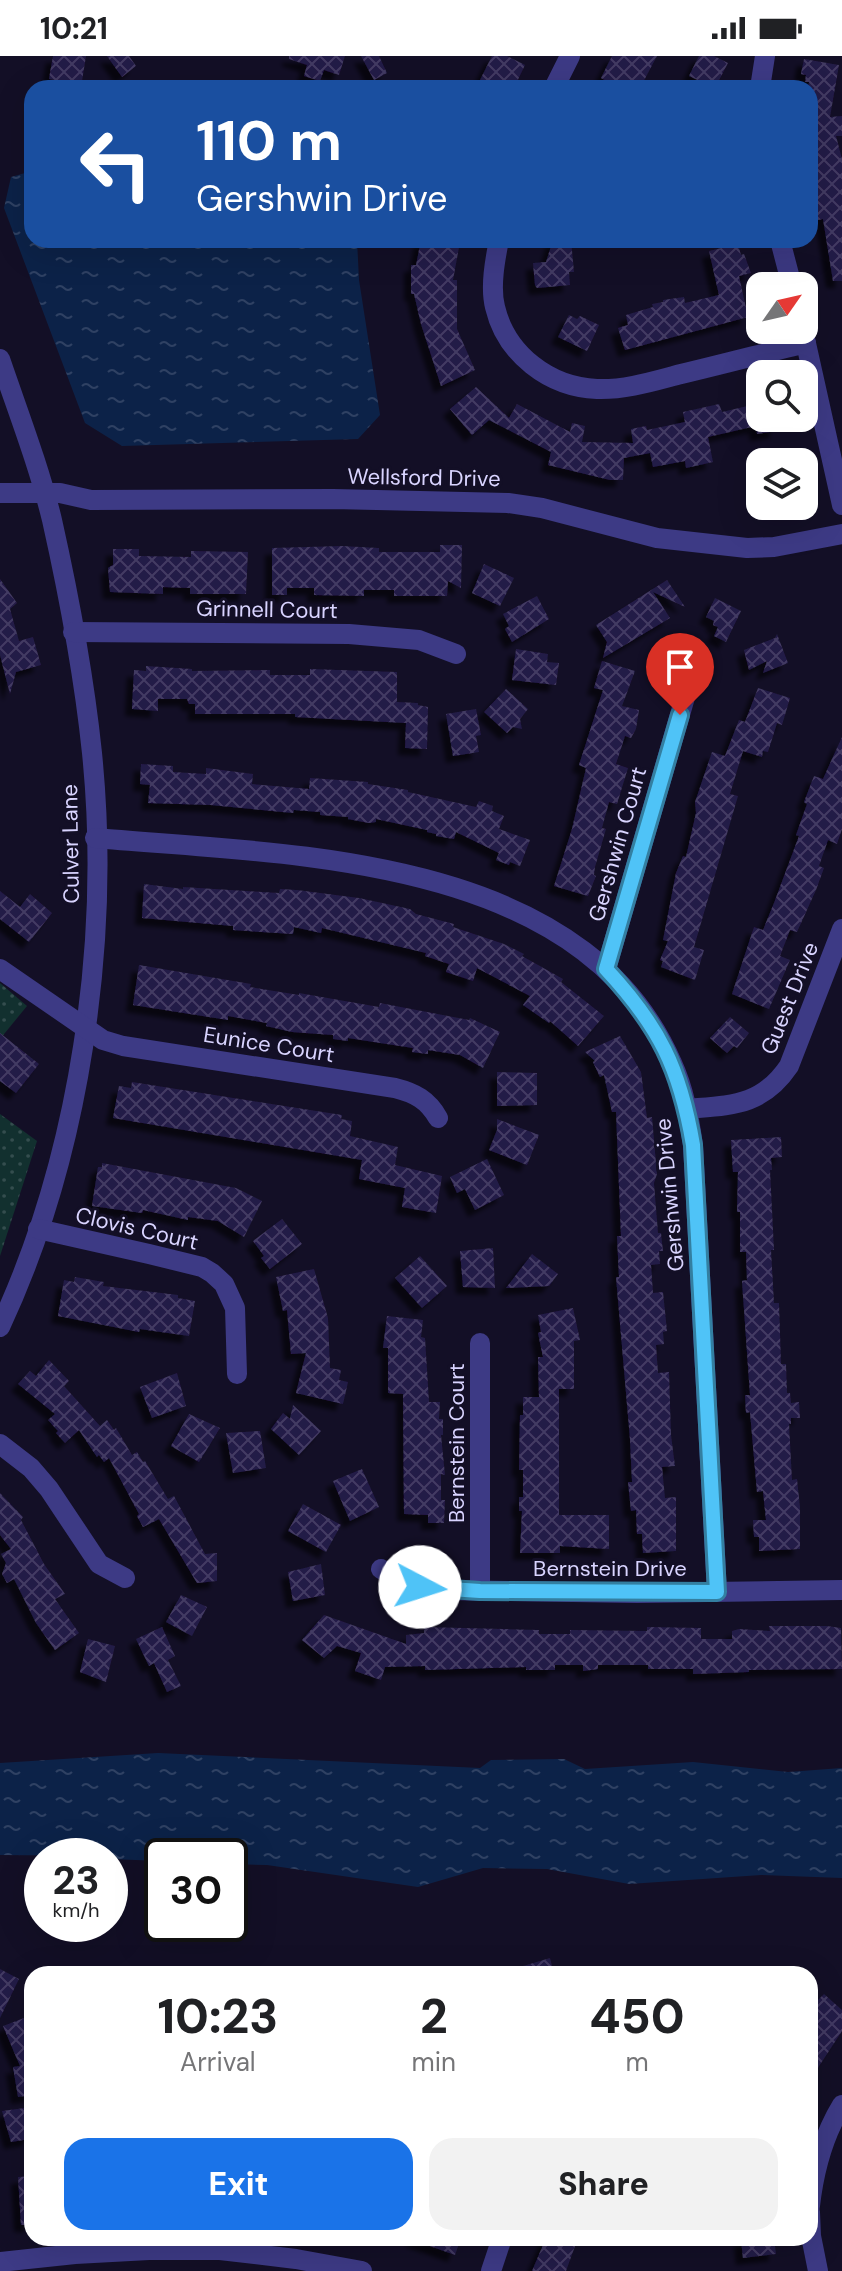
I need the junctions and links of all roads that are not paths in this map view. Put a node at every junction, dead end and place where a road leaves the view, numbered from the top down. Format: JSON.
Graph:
{"nodes":[{"id":1,"x":570,"y":56,"type":"edge"},
{"id":2,"x":765,"y":56,"type":"edge"},
{"id":3,"x":558,"y":80,"type":"edge"},
{"id":4,"x":761,"y":80,"type":"edge"},
{"id":5,"x":498,"y":248,"type":"edge"},
{"id":6,"x":782,"y":248,"type":"edge"},
{"id":7,"x":788,"y":272,"type":"edge"},
{"id":8,"x":780,"y":344,"type":"edge"},
{"id":9,"x":807,"y":344,"type":"edge"},
{"id":10,"x":0,"y":359,"type":"edge"},
{"id":11,"x":0,"y":493,"type":"edge"},
{"id":12,"x":45,"y":493,"type":"junction"},
{"id":13,"x":842,"y":505,"type":"edge"},
{"id":14,"x":842,"y":534,"type":"edge"},
{"id":15,"x":73,"y":632,"type":"junction"},
{"id":16,"x":456,"y":654,"type":"dead end"},
{"id":17,"x":688,"y":687,"type":"dead end"},
{"id":18,"x":95,"y":838,"type":"junction"},
{"id":19,"x":842,"y":929,"type":"edge"},
{"id":20,"x":0,"y":969,"type":"edge"},
{"id":21,"x":606,"y":969,"type":"junction"},
{"id":22,"x":85,"y":1030,"type":"junction"},
{"id":23,"x":687,"y":1109,"type":"junction"},
{"id":24,"x":438,"y":1118,"type":"dead end"},
{"id":25,"x":38,"y":1229,"type":"junction"},
{"id":26,"x":0,"y":1327,"type":"edge"},
{"id":27,"x":480,"y":1343,"type":"dead end"},
{"id":28,"x":237,"y":1374,"type":"dead end"},
{"id":29,"x":0,"y":1444,"type":"edge"},
{"id":30,"x":381,"y":1569,"type":"dead end"},
{"id":31,"x":125,"y":1578,"type":"dead end"},
{"id":32,"x":842,"y":1590,"type":"edge"},
{"id":33,"x":480,"y":1591,"type":"junction"},
{"id":34,"x":717,"y":1592,"type":"junction"},
{"id":35,"x":842,"y":2105,"type":"edge"},
{"id":36,"x":818,"y":2163,"type":"edge"},
{"id":37,"x":192,"y":2246,"type":"edge"},
{"id":38,"x":231,"y":2246,"type":"edge"},
{"id":39,"x":499,"y":2246,"type":"edge"},
{"id":40,"x":813,"y":2246,"type":"edge"},
{"id":41,"x":0,"y":2262,"type":"edge"},
{"id":42,"x":362,"y":2271,"type":"edge"},
{"id":43,"x":491,"y":2271,"type":"edge"},
{"id":44,"x":818,"y":2271,"type":"edge"}],
"edges":[{"from":1,"to":3,"type":"street"},
{"from":2,"to":4,"type":"street"},
{"from":5,"to":8,"type":"street"},
{"from":6,"to":7,"type":"street"},
{"from":9,"to":13,"type":"street"},
{"from":10,"to":12,"type":"street","name":"Culver Lane"},
{"from":11,"to":12,"type":"street","name":"Wellsford Drive"},
{"from":12,"to":14,"type":"street","name":"Wellsford Drive"},
{"from":12,"to":15,"type":"street","name":"Culver Lane"},
{"from":15,"to":16,"type":"street","name":"Grinnell Court"},
{"from":15,"to":18,"type":"street","name":"Culver Lane"},
{"from":17,"to":21,"type":"street","name":"Gershwin Court"},
{"from":18,"to":21,"type":"street","name":"Gershwin Drive"},
{"from":18,"to":22,"type":"street","name":"Culver Lane"},
{"from":19,"to":23,"type":"street","name":"Guest Drive"},
{"from":20,"to":22,"type":"street","name":"Eunice Court"},
{"from":21,"to":23,"type":"street","name":"Gershwin Drive"},
{"from":22,"to":24,"type":"street","name":"Eunice Court"},
{"from":22,"to":25,"type":"street","name":"Culver Lane"},
{"from":23,"to":34,"type":"street","name":"Gershwin Drive"},
{"from":25,"to":26,"type":"street","name":"Culver Lane"},
{"from":25,"to":28,"type":"street","name":"Clovis Court"},
{"from":27,"to":33,"type":"street","name":"Bernstein Court"},
{"from":29,"to":31,"type":"street"},
{"from":30,"to":33,"type":"street","name":"Bernstein Drive"},
{"from":32,"to":34,"type":"street","name":"Bernstein Drive"},
{"from":33,"to":34,"type":"street","name":"Bernstein Drive"},
{"from":35,"to":36,"type":"street"},
{"from":37,"to":41,"type":"street"},
{"from":38,"to":42,"type":"street"},
{"from":39,"to":43,"type":"street"},
{"from":40,"to":44,"type":"street"}]}
